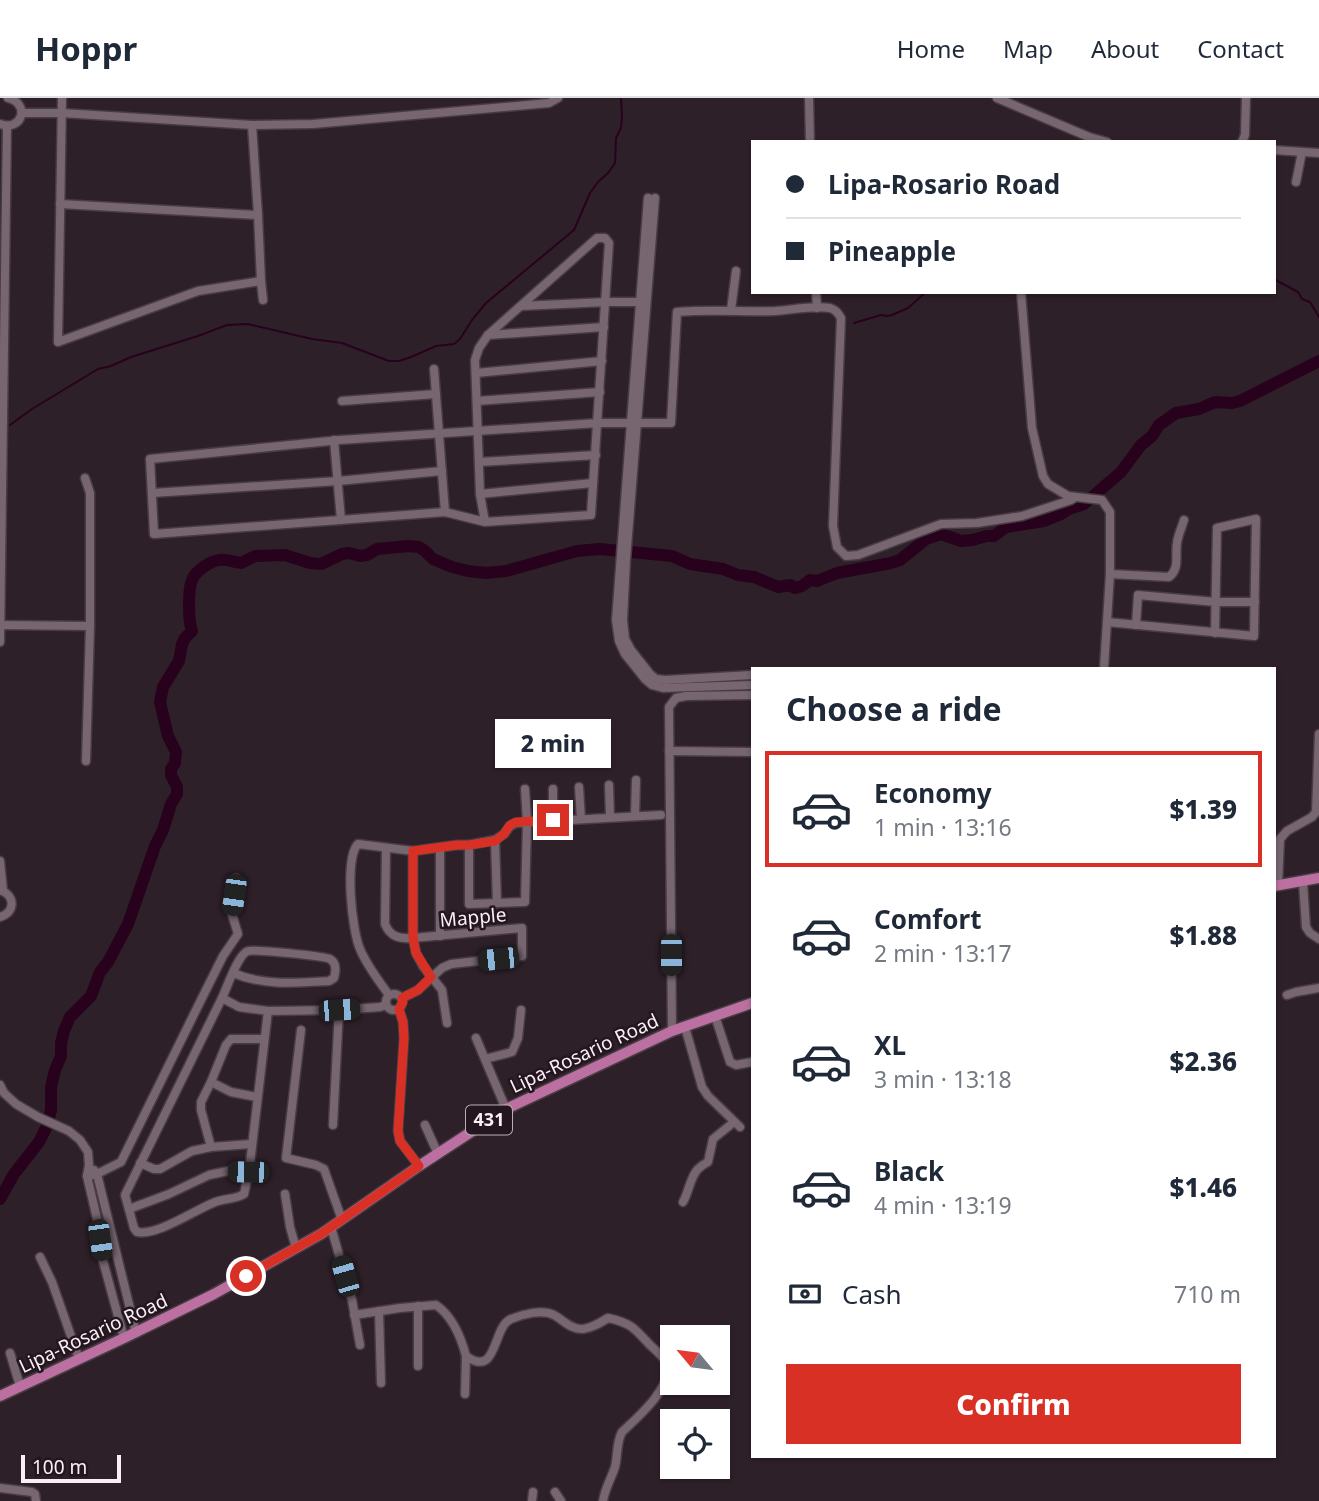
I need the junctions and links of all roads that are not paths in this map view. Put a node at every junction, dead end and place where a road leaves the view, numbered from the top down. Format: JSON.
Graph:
{"nodes":[{"id":1,"x":7,"y":98,"type":"edge"},
{"id":2,"x":62,"y":98,"type":"edge"},
{"id":3,"x":558,"y":98,"type":"edge"},
{"id":4,"x":810,"y":98,"type":"edge"},
{"id":5,"x":998,"y":98,"type":"edge"},
{"id":6,"x":1246,"y":98,"type":"edge"},
{"id":7,"x":0,"y":100,"type":"edge"},
{"id":8,"x":22,"y":113,"type":"junction"},
{"id":9,"x":62,"y":113,"type":"junction"},
{"id":10,"x":4,"y":125,"type":"edge"},
{"id":11,"x":252,"y":125,"type":"junction"},
{"id":12,"x":810,"y":140,"type":"edge"},
{"id":13,"x":1100,"y":140,"type":"edge"},
{"id":14,"x":1245,"y":140,"type":"edge"},
{"id":15,"x":1276,"y":151,"type":"edge"},
{"id":16,"x":1302,"y":152,"type":"junction"},
{"id":17,"x":1319,"y":153,"type":"edge"},
{"id":18,"x":1296,"y":182,"type":"dead end"},
{"id":19,"x":652,"y":198,"type":"dead end"},
{"id":20,"x":60,"y":204,"type":"junction"},
{"id":21,"x":258,"y":215,"type":"junction"},
{"id":22,"x":736,"y":271,"type":"dead end"},
{"id":23,"x":261,"y":281,"type":"junction"},
{"id":24,"x":816,"y":294,"type":"edge"},
{"id":25,"x":1021,"y":294,"type":"edge"},
{"id":26,"x":263,"y":300,"type":"dead end"},
{"id":27,"x":606,"y":302,"type":"junction"},
{"id":28,"x":644,"y":302,"type":"junction"},
{"id":29,"x":521,"y":306,"type":"junction"},
{"id":30,"x":817,"y":308,"type":"junction"},
{"id":31,"x":731,"y":310,"type":"junction"},
{"id":32,"x":604,"y":327,"type":"junction"},
{"id":33,"x":488,"y":335,"type":"junction"},
{"id":34,"x":602,"y":360,"type":"junction"},
{"id":35,"x":434,"y":369,"type":"dead end"},
{"id":36,"x":475,"y":373,"type":"junction"},
{"id":37,"x":600,"y":392,"type":"junction"},
{"id":38,"x":436,"y":394,"type":"junction"},
{"id":39,"x":342,"y":401,"type":"dead end"},
{"id":40,"x":477,"y":401,"type":"junction"},
{"id":41,"x":634,"y":422,"type":"junction"},
{"id":42,"x":598,"y":423,"type":"junction"},
{"id":43,"x":478,"y":431,"type":"junction"},
{"id":44,"x":440,"y":433,"type":"junction"},
{"id":45,"x":334,"y":440,"type":"junction"},
{"id":46,"x":596,"y":455,"type":"junction"},
{"id":47,"x":479,"y":462,"type":"junction"},
{"id":48,"x":442,"y":471,"type":"junction"},
{"id":49,"x":85,"y":478,"type":"dead end"},
{"id":50,"x":338,"y":481,"type":"junction"},
{"id":51,"x":593,"y":483,"type":"junction"},
{"id":52,"x":152,"y":493,"type":"junction"},
{"id":53,"x":480,"y":494,"type":"junction"},
{"id":54,"x":1078,"y":498,"type":"junction"},
{"id":55,"x":445,"y":512,"type":"junction"},
{"id":56,"x":341,"y":520,"type":"junction"},
{"id":57,"x":1184,"y":520,"type":"dead end"},
{"id":58,"x":485,"y":522,"type":"junction"},
{"id":59,"x":623,"y":560,"type":"junction"},
{"id":60,"x":1110,"y":574,"type":"junction"},
{"id":61,"x":1216,"y":602,"type":"junction"},
{"id":62,"x":1255,"y":602,"type":"junction"},
{"id":63,"x":1107,"y":622,"type":"junction"},
{"id":64,"x":0,"y":625,"type":"edge"},
{"id":65,"x":1136,"y":625,"type":"junction"},
{"id":66,"x":90,"y":626,"type":"junction"},
{"id":67,"x":1215,"y":633,"type":"junction"},
{"id":68,"x":0,"y":642,"type":"edge"},
{"id":69,"x":1104,"y":667,"type":"edge"},
{"id":70,"x":751,"y":675,"type":"edge"},
{"id":71,"x":751,"y":685,"type":"edge"},
{"id":72,"x":751,"y":695,"type":"edge"},
{"id":73,"x":1319,"y":734,"type":"edge"},
{"id":74,"x":669,"y":751,"type":"junction"},
{"id":75,"x":751,"y":752,"type":"edge"},
{"id":76,"x":86,"y":761,"type":"dead end"},
{"id":77,"x":636,"y":780,"type":"dead end"},
{"id":78,"x":609,"y":785,"type":"dead end"},
{"id":79,"x":579,"y":786,"type":"dead end"},
{"id":80,"x":525,"y":789,"type":"dead end"},
{"id":81,"x":552,"y":789,"type":"dead end"},
{"id":82,"x":661,"y":815,"type":"dead end"},
{"id":83,"x":635,"y":816,"type":"junction"},
{"id":84,"x":610,"y":817,"type":"junction"},
{"id":85,"x":581,"y":819,"type":"junction"},
{"id":86,"x":553,"y":820,"type":"junction"},
{"id":87,"x":527,"y":822,"type":"junction"},
{"id":88,"x":495,"y":841,"type":"junction"},
{"id":89,"x":469,"y":845,"type":"junction"},
{"id":90,"x":386,"y":848,"type":"junction"},
{"id":91,"x":440,"y":849,"type":"junction"},
{"id":92,"x":413,"y":851,"type":"junction"},
{"id":93,"x":0,"y":860,"type":"edge"},
{"id":94,"x":236,"y":878,"type":"dead end"},
{"id":95,"x":1319,"y":878,"type":"edge"},
{"id":96,"x":1303,"y":882,"type":"junction"},
{"id":97,"x":1276,"y":886,"type":"edge"},
{"id":98,"x":2,"y":890,"type":"edge"},
{"id":99,"x":497,"y":903,"type":"junction"},
{"id":100,"x":0,"y":917,"type":"edge"},
{"id":101,"x":440,"y":936,"type":"junction"},
{"id":102,"x":413,"y":938,"type":"junction"},
{"id":103,"x":1319,"y":939,"type":"edge"},
{"id":104,"x":233,"y":973,"type":"junction"},
{"id":105,"x":431,"y":977,"type":"junction"},
{"id":106,"x":1319,"y":988,"type":"edge"},
{"id":107,"x":389,"y":995,"type":"junction"},
{"id":108,"x":1287,"y":995,"type":"dead end"},
{"id":109,"x":222,"y":998,"type":"junction"},
{"id":110,"x":402,"y":998,"type":"junction"},
{"id":111,"x":751,"y":1003,"type":"edge"},
{"id":112,"x":386,"y":1005,"type":"junction"},
{"id":113,"x":399,"y":1009,"type":"junction"},
{"id":114,"x":339,"y":1010,"type":"junction"},
{"id":115,"x":521,"y":1010,"type":"dead end"},
{"id":116,"x":268,"y":1011,"type":"junction"},
{"id":117,"x":715,"y":1016,"type":"junction"},
{"id":118,"x":447,"y":1023,"type":"dead end"},
{"id":119,"x":685,"y":1027,"type":"junction"},
{"id":120,"x":301,"y":1030,"type":"dead end"},
{"id":121,"x":672,"y":1031,"type":"junction"},
{"id":122,"x":476,"y":1038,"type":"dead end"},
{"id":123,"x":264,"y":1039,"type":"junction"},
{"id":124,"x":485,"y":1059,"type":"junction"},
{"id":125,"x":751,"y":1062,"type":"edge"},
{"id":126,"x":211,"y":1082,"type":"junction"},
{"id":127,"x":0,"y":1085,"type":"edge"},
{"id":128,"x":257,"y":1097,"type":"junction"},
{"id":129,"x":506,"y":1109,"type":"junction"},
{"id":130,"x":333,"y":1125,"type":"dead end"},
{"id":131,"x":425,"y":1125,"type":"dead end"},
{"id":132,"x":251,"y":1144,"type":"junction"},
{"id":133,"x":211,"y":1147,"type":"junction"},
{"id":134,"x":438,"y":1154,"type":"junction"},
{"id":135,"x":140,"y":1163,"type":"junction"},
{"id":136,"x":89,"y":1165,"type":"junction"},
{"id":137,"x":419,"y":1166,"type":"junction"},
{"id":138,"x":248,"y":1172,"type":"junction"},
{"id":139,"x":97,"y":1174,"type":"junction"},
{"id":140,"x":87,"y":1176,"type":"junction"},
{"id":141,"x":285,"y":1194,"type":"dead end"},
{"id":142,"x":683,"y":1202,"type":"dead end"},
{"id":143,"x":129,"y":1209,"type":"junction"},
{"id":144,"x":342,"y":1220,"type":"junction"},
{"id":145,"x":331,"y":1227,"type":"junction"},
{"id":146,"x":112,"y":1238,"type":"junction"},
{"id":147,"x":100,"y":1240,"type":"junction"},
{"id":148,"x":296,"y":1248,"type":"junction"},
{"id":149,"x":40,"y":1257,"type":"dead end"},
{"id":150,"x":418,"y":1306,"type":"junction"},
{"id":151,"x":379,"y":1311,"type":"junction"},
{"id":152,"x":354,"y":1315,"type":"junction"},
{"id":153,"x":136,"y":1333,"type":"junction"},
{"id":154,"x":124,"y":1338,"type":"junction"},
{"id":155,"x":360,"y":1345,"type":"dead end"},
{"id":156,"x":10,"y":1353,"type":"dead end"},
{"id":157,"x":466,"y":1356,"type":"junction"},
{"id":158,"x":79,"y":1359,"type":"junction"},
{"id":159,"x":418,"y":1366,"type":"dead end"},
{"id":160,"x":381,"y":1383,"type":"dead end"},
{"id":161,"x":20,"y":1387,"type":"junction"},
{"id":162,"x":465,"y":1394,"type":"dead end"},
{"id":163,"x":0,"y":1396,"type":"edge"},
{"id":164,"x":0,"y":1488,"type":"edge"},
{"id":165,"x":555,"y":1492,"type":"dead end"},
{"id":166,"x":36,"y":1501,"type":"edge"},
{"id":167,"x":561,"y":1501,"type":"edge"},
{"id":168,"x":603,"y":1501,"type":"edge"}],
"edges":[{"from":1,"to":7,"type":"street"},
{"from":1,"to":8,"type":"street"},
{"from":2,"to":9,"type":"street"},
{"from":3,"to":11,"type":"street"},
{"from":4,"to":12,"type":"street"},
{"from":5,"to":13,"type":"street"},
{"from":6,"to":14,"type":"street"},
{"from":8,"to":9,"type":"street"},
{"from":8,"to":10,"type":"street"},
{"from":9,"to":11,"type":"street"},
{"from":9,"to":20,"type":"street"},
{"from":10,"to":64,"type":"street"},
{"from":11,"to":21,"type":"street"},
{"from":15,"to":16,"type":"street"},
{"from":16,"to":17,"type":"street"},
{"from":16,"to":18,"type":"street"},
{"from":19,"to":28,"type":"street"},
{"from":20,"to":21,"type":"street"},
{"from":20,"to":23,"type":"street"},
{"from":21,"to":23,"type":"street"},
{"from":22,"to":31,"type":"street"},
{"from":23,"to":26,"type":"street"},
{"from":24,"to":30,"type":"street"},
{"from":25,"to":54,"type":"street"},
{"from":27,"to":28,"type":"street"},
{"from":27,"to":29,"type":"street"},
{"from":27,"to":29,"type":"street"},
{"from":27,"to":32,"type":"street"},
{"from":28,"to":41,"type":"street"},
{"from":29,"to":33,"type":"street"},
{"from":30,"to":31,"type":"street"},
{"from":30,"to":54,"type":"street"},
{"from":31,"to":41,"type":"street"},
{"from":32,"to":33,"type":"street"},
{"from":32,"to":34,"type":"street"},
{"from":33,"to":36,"type":"street"},
{"from":34,"to":36,"type":"street"},
{"from":34,"to":37,"type":"street"},
{"from":35,"to":38,"type":"street"},
{"from":36,"to":40,"type":"street"},
{"from":37,"to":40,"type":"street"},
{"from":37,"to":42,"type":"street"},
{"from":38,"to":39,"type":"street"},
{"from":38,"to":44,"type":"street"},
{"from":40,"to":43,"type":"street"},
{"from":41,"to":42,"type":"street"},
{"from":41,"to":59,"type":"street"},
{"from":42,"to":43,"type":"street"},
{"from":42,"to":46,"type":"street"},
{"from":43,"to":44,"type":"street"},
{"from":43,"to":47,"type":"street"},
{"from":44,"to":45,"type":"street"},
{"from":44,"to":48,"type":"street"},
{"from":45,"to":50,"type":"street"},
{"from":45,"to":52,"type":"street"},
{"from":46,"to":47,"type":"street"},
{"from":46,"to":51,"type":"street"},
{"from":47,"to":53,"type":"street"},
{"from":48,"to":50,"type":"street"},
{"from":48,"to":55,"type":"street"},
{"from":49,"to":66,"type":"street"},
{"from":50,"to":52,"type":"street"},
{"from":50,"to":56,"type":"street"},
{"from":51,"to":53,"type":"street"},
{"from":51,"to":58,"type":"street"},
{"from":52,"to":56,"type":"street"},
{"from":53,"to":58,"type":"street"},
{"from":54,"to":60,"type":"street"},
{"from":55,"to":56,"type":"street"},
{"from":55,"to":58,"type":"street"},
{"from":57,"to":60,"type":"street"},
{"from":59,"to":70,"type":"street"},
{"from":59,"to":71,"type":"street"},
{"from":60,"to":63,"type":"street"},
{"from":61,"to":62,"type":"street"},
{"from":61,"to":62,"type":"street"},
{"from":61,"to":65,"type":"street"},
{"from":61,"to":67,"type":"street"},
{"from":62,"to":67,"type":"street"},
{"from":63,"to":65,"type":"street"},
{"from":63,"to":69,"type":"street"},
{"from":64,"to":66,"type":"street"},
{"from":64,"to":68,"type":"street"},
{"from":65,"to":67,"type":"street"},
{"from":66,"to":76,"type":"street"},
{"from":72,"to":74,"type":"street"},
{"from":73,"to":97,"type":"street"},
{"from":74,"to":75,"type":"street"},
{"from":74,"to":121,"type":"street"},
{"from":77,"to":83,"type":"street"},
{"from":78,"to":84,"type":"street"},
{"from":79,"to":85,"type":"street"},
{"from":80,"to":87,"type":"street"},
{"from":81,"to":86,"type":"street"},
{"from":82,"to":83,"type":"street"},
{"from":83,"to":84,"type":"street"},
{"from":84,"to":85,"type":"street"},
{"from":85,"to":86,"type":"street"},
{"from":86,"to":87,"type":"street"},
{"from":87,"to":88,"type":"street"},
{"from":87,"to":99,"type":"street"},
{"from":88,"to":89,"type":"street"},
{"from":88,"to":99,"type":"street"},
{"from":89,"to":91,"type":"street"},
{"from":89,"to":99,"type":"street"},
{"from":90,"to":92,"type":"street"},
{"from":90,"to":102,"type":"street","name":"Mapple"},
{"from":90,"to":107,"type":"street"},
{"from":91,"to":92,"type":"street"},
{"from":91,"to":101,"type":"street"},
{"from":92,"to":102,"type":"street"},
{"from":93,"to":98,"type":"street"},
{"from":94,"to":139,"type":"street"},
{"from":95,"to":96,"type":"main road"},
{"from":96,"to":97,"type":"main road"},
{"from":96,"to":103,"type":"street"},
{"from":98,"to":100,"type":"street"},
{"from":101,"to":102,"type":"street","name":"Mapple"},
{"from":101,"to":105,"type":"street","name":"Mapple"},
{"from":102,"to":105,"type":"street"},
{"from":104,"to":104,"type":"street"},
{"from":104,"to":109,"type":"street"},
{"from":105,"to":110,"type":"street"},
{"from":105,"to":118,"type":"street"},
{"from":106,"to":108,"type":"street"},
{"from":107,"to":110,"type":"street"},
{"from":107,"to":112,"type":"street"},
{"from":109,"to":116,"type":"street"},
{"from":109,"to":135,"type":"street"},
{"from":110,"to":113,"type":"street"},
{"from":111,"to":117,"type":"main road","name":"Lipa-Rosario Road","number":"431"},
{"from":112,"to":113,"type":"street"},
{"from":112,"to":114,"type":"street"},
{"from":113,"to":137,"type":"street"},
{"from":114,"to":116,"type":"street"},
{"from":114,"to":130,"type":"street"},
{"from":115,"to":124,"type":"street"},
{"from":116,"to":123,"type":"street"},
{"from":117,"to":119,"type":"main road","name":"Lipa-Rosario Road","number":"431"},
{"from":117,"to":125,"type":"street"},
{"from":119,"to":121,"type":"main road","name":"Lipa-Rosario Road","number":"431"},
{"from":119,"to":142,"type":"street"},
{"from":120,"to":144,"type":"street"},
{"from":121,"to":129,"type":"main road","name":"Lipa-Rosario Road","number":"431"},
{"from":122,"to":124,"type":"street"},
{"from":123,"to":126,"type":"street"},
{"from":123,"to":128,"type":"street"},
{"from":124,"to":129,"type":"street"},
{"from":126,"to":128,"type":"street"},
{"from":126,"to":133,"type":"street"},
{"from":127,"to":136,"type":"street"},
{"from":128,"to":132,"type":"street"},
{"from":129,"to":134,"type":"main road","name":"Lipa-Rosario Road","number":"431"},
{"from":131,"to":134,"type":"street"},
{"from":132,"to":133,"type":"street"},
{"from":132,"to":138,"type":"street"},
{"from":133,"to":135,"type":"street"},
{"from":134,"to":137,"type":"main road","name":"Lipa-Rosario Road","number":"431"},
{"from":135,"to":143,"type":"street"},
{"from":136,"to":139,"type":"street"},
{"from":136,"to":140,"type":"street"},
{"from":137,"to":144,"type":"main road","name":"Lipa-Rosario Road","number":"431"},
{"from":138,"to":143,"type":"street"},
{"from":138,"to":143,"type":"street"},
{"from":139,"to":140,"type":"street"},
{"from":139,"to":146,"type":"street"},
{"from":140,"to":147,"type":"street"},
{"from":141,"to":148,"type":"street"},
{"from":144,"to":145,"type":"main road","name":"Lipa-Rosario Road","number":"431"},
{"from":145,"to":148,"type":"main road","name":"Lipa-Rosario Road","number":"431"},
{"from":145,"to":152,"type":"street"},
{"from":146,"to":147,"type":"street"},
{"from":146,"to":153,"type":"street"},
{"from":147,"to":154,"type":"street"},
{"from":148,"to":153,"type":"main road","name":"Lipa-Rosario Road","number":"431"},
{"from":149,"to":158,"type":"street"},
{"from":150,"to":151,"type":"street"},
{"from":150,"to":157,"type":"street"},
{"from":150,"to":159,"type":"street"},
{"from":151,"to":152,"type":"street"},
{"from":151,"to":160,"type":"street"},
{"from":152,"to":155,"type":"street"},
{"from":153,"to":154,"type":"main road","name":"Lipa-Rosario Road","number":"431"},
{"from":154,"to":158,"type":"main road","name":"Lipa-Rosario Road","number":"431"},
{"from":156,"to":161,"type":"street"},
{"from":157,"to":162,"type":"street"},
{"from":157,"to":168,"type":"street"},
{"from":158,"to":161,"type":"main road","name":"Lipa-Rosario Road","number":"431"},
{"from":161,"to":163,"type":"main road","name":"Lipa-Rosario Road","number":"431"},
{"from":164,"to":166,"type":"street"},
{"from":165,"to":167,"type":"street"}]}
